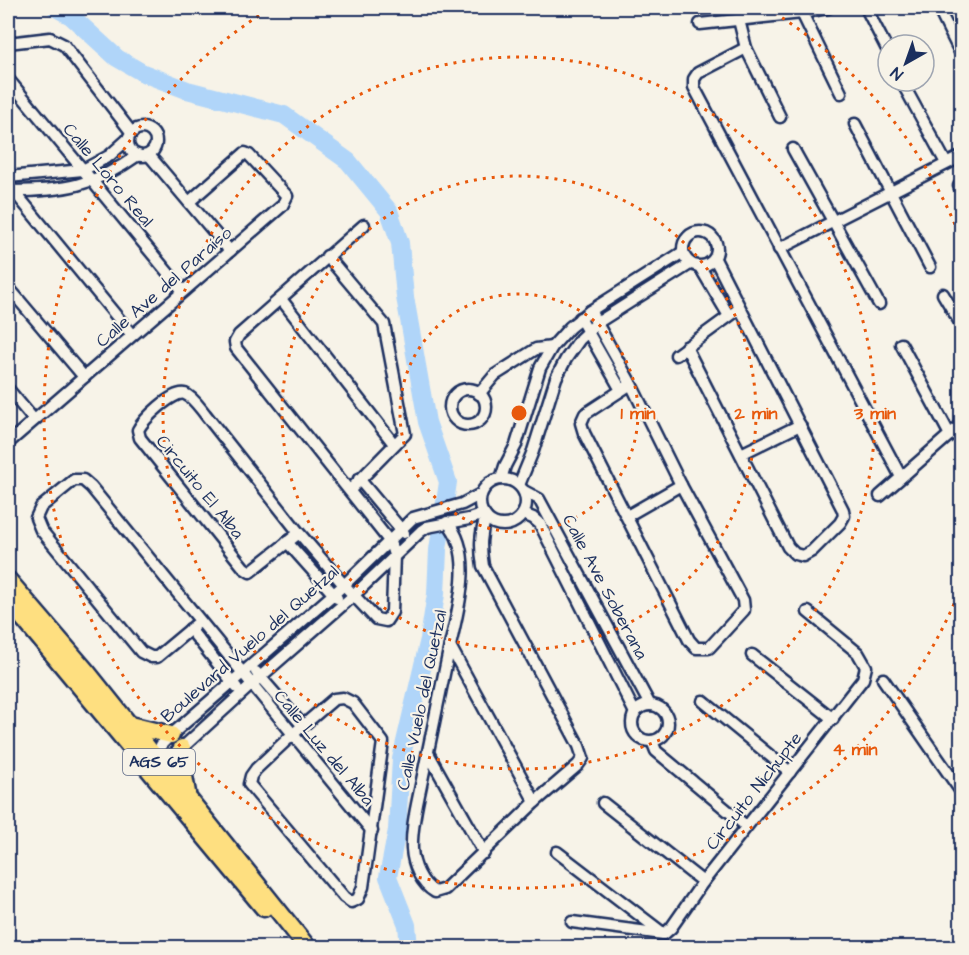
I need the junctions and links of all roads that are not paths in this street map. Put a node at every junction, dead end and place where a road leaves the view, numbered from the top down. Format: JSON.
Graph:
{"nodes":[{"id":1,"x":828,"y":8,"type":"edge"},
{"id":2,"x":867,"y":8,"type":"edge"},
{"id":3,"x":938,"y":8,"type":"edge"},
{"id":4,"x":802,"y":13,"type":"junction"},
{"id":5,"x":739,"y":20,"type":"junction"},
{"id":6,"x":700,"y":24,"type":"dead end"},
{"id":7,"x":879,"y":33,"type":"edge"},
{"id":8,"x":8,"y":43,"type":"edge"},
{"id":9,"x":746,"y":48,"type":"junction"},
{"id":10,"x":962,"y":56,"type":"edge"},
{"id":11,"x":8,"y":79,"type":"edge"},
{"id":12,"x":841,"y":93,"type":"dead end"},
{"id":13,"x":908,"y":93,"type":"edge"},
{"id":14,"x":780,"y":117,"type":"dead end"},
{"id":15,"x":855,"y":124,"type":"dead end"},
{"id":16,"x":130,"y":136,"type":"junction"},
{"id":17,"x":793,"y":149,"type":"dead end"},
{"id":18,"x":143,"y":155,"type":"junction"},
{"id":19,"x":962,"y":156,"type":"edge"},
{"id":20,"x":946,"y":164,"type":"junction"},
{"id":21,"x":82,"y":170,"type":"junction"},
{"id":22,"x":8,"y":177,"type":"edge"},
{"id":23,"x":93,"y":182,"type":"junction"},
{"id":24,"x":9,"y":189,"type":"edge"},
{"id":25,"x":892,"y":192,"type":"junction"},
{"id":26,"x":189,"y":202,"type":"junction"},
{"id":27,"x":834,"y":221,"type":"junction"},
{"id":28,"x":364,"y":225,"type":"dead end"},
{"id":29,"x":779,"y":249,"type":"junction"},
{"id":30,"x":230,"y":251,"type":"junction"},
{"id":31,"x":683,"y":252,"type":"junction"},
{"id":32,"x":327,"y":256,"type":"junction"},
{"id":33,"x":714,"y":259,"type":"junction"},
{"id":34,"x":695,"y":265,"type":"junction"},
{"id":35,"x":930,"y":267,"type":"dead end"},
{"id":36,"x":8,"y":287,"type":"edge"},
{"id":37,"x":183,"y":291,"type":"junction"},
{"id":38,"x":943,"y":294,"type":"dead end"},
{"id":39,"x":281,"y":299,"type":"junction"},
{"id":40,"x":879,"y":304,"type":"dead end"},
{"id":41,"x":739,"y":309,"type":"junction"},
{"id":42,"x":590,"y":311,"type":"junction"},
{"id":43,"x":729,"y":316,"type":"junction"},
{"id":44,"x":580,"y":318,"type":"junction"},
{"id":45,"x":962,"y":326,"type":"edge"},
{"id":46,"x":592,"y":327,"type":"junction"},
{"id":47,"x":132,"y":335,"type":"junction"},
{"id":48,"x":901,"y":344,"type":"dead end"},
{"id":49,"x":552,"y":347,"type":"junction"},
{"id":50,"x":686,"y":347,"type":"junction"},
{"id":51,"x":676,"y":355,"type":"dead end"},
{"id":52,"x":84,"y":377,"type":"junction"},
{"id":53,"x":631,"y":384,"type":"junction"},
{"id":54,"x":8,"y":388,"type":"edge"},
{"id":55,"x":621,"y":390,"type":"junction"},
{"id":56,"x":479,"y":394,"type":"dead end"},
{"id":57,"x":34,"y":420,"type":"junction"},
{"id":58,"x":962,"y":424,"type":"edge"},
{"id":59,"x":800,"y":425,"type":"junction"},
{"id":60,"x":950,"y":435,"type":"junction"},
{"id":61,"x":8,"y":442,"type":"edge"},
{"id":62,"x":394,"y":444,"type":"junction"},
{"id":63,"x":741,"y":453,"type":"junction"},
{"id":64,"x":901,"y":477,"type":"junction"},
{"id":65,"x":501,"y":478,"type":"junction"},
{"id":66,"x":359,"y":479,"type":"junction"},
{"id":67,"x":681,"y":485,"type":"junction"},
{"id":68,"x":521,"y":488,"type":"junction"},
{"id":69,"x":350,"y":490,"type":"junction"},
{"id":70,"x":481,"y":494,"type":"junction"},
{"id":71,"x":880,"y":496,"type":"dead end"},
{"id":72,"x":523,"y":514,"type":"junction"},
{"id":73,"x":485,"y":515,"type":"junction"},
{"id":74,"x":627,"y":516,"type":"junction"},
{"id":75,"x":447,"y":522,"type":"junction"},
{"id":76,"x":402,"y":529,"type":"junction"},
{"id":77,"x":299,"y":533,"type":"junction"},
{"id":78,"x":287,"y":542,"type":"junction"},
{"id":79,"x":390,"y":542,"type":"junction"},
{"id":80,"x":408,"y":542,"type":"junction"},
{"id":81,"x":394,"y":555,"type":"junction"},
{"id":82,"x":8,"y":580,"type":"edge"},
{"id":83,"x":344,"y":585,"type":"junction"},
{"id":84,"x":333,"y":593,"type":"junction"},
{"id":85,"x":354,"y":595,"type":"junction"},
{"id":86,"x":8,"y":600,"type":"edge"},
{"id":87,"x":343,"y":605,"type":"junction"},
{"id":88,"x":808,"y":612,"type":"dead end"},
{"id":89,"x":199,"y":622,"type":"junction"},
{"id":90,"x":190,"y":630,"type":"junction"},
{"id":91,"x":450,"y":646,"type":"junction"},
{"id":92,"x":752,"y":655,"type":"dead end"},
{"id":93,"x":246,"y":670,"type":"junction"},
{"id":94,"x":68,"y":675,"type":"junction"},
{"id":95,"x":260,"y":677,"type":"junction"},
{"id":96,"x":883,"y":679,"type":"dead end"},
{"id":97,"x":233,"y":682,"type":"junction"},
{"id":98,"x":251,"y":685,"type":"junction"},
{"id":99,"x":241,"y":693,"type":"junction"},
{"id":100,"x":703,"y":701,"type":"dead end"},
{"id":101,"x":651,"y":705,"type":"junction"},
{"id":102,"x":635,"y":712,"type":"junction"},
{"id":103,"x":833,"y":719,"type":"junction"},
{"id":104,"x":130,"y":726,"type":"junction"},
{"id":105,"x":303,"y":726,"type":"junction"},
{"id":106,"x":171,"y":735,"type":"junction"},
{"id":107,"x":292,"y":735,"type":"junction"},
{"id":108,"x":652,"y":741,"type":"junction"},
{"id":109,"x":182,"y":748,"type":"junction"},
{"id":110,"x":428,"y":753,"type":"junction"},
{"id":111,"x":157,"y":759,"type":"junction"},
{"id":112,"x":790,"y":772,"type":"junction"},
{"id":113,"x":962,"y":793,"type":"edge"},
{"id":114,"x":188,"y":797,"type":"junction"},
{"id":115,"x":535,"y":802,"type":"junction"},
{"id":116,"x":603,"y":803,"type":"dead end"},
{"id":117,"x":746,"y":826,"type":"junction"},
{"id":118,"x":372,"y":831,"type":"junction"},
{"id":119,"x":210,"y":845,"type":"junction"},
{"id":120,"x":557,"y":852,"type":"dead end"},
{"id":121,"x":484,"y":853,"type":"junction"},
{"id":122,"x":703,"y":882,"type":"junction"},
{"id":123,"x":572,"y":922,"type":"dead end"},
{"id":124,"x":664,"y":934,"type":"junction"},
{"id":125,"x":296,"y":948,"type":"edge"},
{"id":126,"x":308,"y":948,"type":"edge"}],
"edges":[{"from":1,"to":4,"type":"street"},
{"from":2,"to":7,"type":"street"},
{"from":3,"to":10,"type":"street"},
{"from":4,"to":5,"type":"street"},
{"from":4,"to":12,"type":"street"},
{"from":5,"to":6,"type":"street"},
{"from":5,"to":9,"type":"street"},
{"from":8,"to":16,"type":"street"},
{"from":9,"to":14,"type":"street"},
{"from":9,"to":29,"type":"street"},
{"from":11,"to":21,"type":"street","name":"Calle Loro Real"},
{"from":13,"to":20,"type":"street"},
{"from":15,"to":25,"type":"street"},
{"from":16,"to":18,"type":"street"},
{"from":16,"to":18,"type":"street"},
{"from":16,"to":21,"type":"street"},
{"from":17,"to":27,"type":"street"},
{"from":18,"to":23,"type":"street"},
{"from":18,"to":26,"type":"street"},
{"from":19,"to":20,"type":"street"},
{"from":20,"to":25,"type":"street"},
{"from":21,"to":22,"type":"street"},
{"from":21,"to":23,"type":"street","name":"Calle Loro Real"},
{"from":23,"to":24,"type":"street"},
{"from":23,"to":37,"type":"street","name":"Calle Loro Real"},
{"from":24,"to":47,"type":"street"},
{"from":25,"to":27,"type":"street"},
{"from":25,"to":35,"type":"street"},
{"from":26,"to":30,"type":"street"},
{"from":26,"to":30,"type":"street","name":"Calle Ave del Paraíso"},
{"from":27,"to":29,"type":"street"},
{"from":27,"to":40,"type":"street"},
{"from":28,"to":32,"type":"street"},
{"from":29,"to":64,"type":"street"},
{"from":30,"to":37,"type":"street","name":"Calle Ave del Paraíso"},
{"from":31,"to":33,"type":"street"},
{"from":31,"to":34,"type":"street"},
{"from":31,"to":42,"type":"street"},
{"from":32,"to":39,"type":"street"},
{"from":32,"to":62,"type":"street"},
{"from":33,"to":34,"type":"street"},
{"from":33,"to":41,"type":"street"},
{"from":34,"to":43,"type":"street"},
{"from":34,"to":46,"type":"street"},
{"from":36,"to":52,"type":"street"},
{"from":37,"to":47,"type":"street","name":"Calle Ave del Paraíso"},
{"from":38,"to":45,"type":"street"},
{"from":39,"to":62,"type":"street"},
{"from":39,"to":69,"type":"street"},
{"from":41,"to":43,"type":"street"},
{"from":41,"to":59,"type":"street"},
{"from":42,"to":44,"type":"street"},
{"from":42,"to":46,"type":"street"},
{"from":43,"to":50,"type":"street"},
{"from":44,"to":46,"type":"street"},
{"from":44,"to":49,"type":"street"},
{"from":46,"to":53,"type":"street"},
{"from":46,"to":55,"type":"street"},
{"from":46,"to":68,"type":"street"},
{"from":47,"to":52,"type":"street","name":"Calle Ave del Paraíso"},
{"from":48,"to":60,"type":"street"},
{"from":49,"to":56,"type":"street"},
{"from":49,"to":65,"type":"street"},
{"from":50,"to":51,"type":"street"},
{"from":50,"to":63,"type":"street"},
{"from":52,"to":57,"type":"street","name":"Calle Ave del Paraíso"},
{"from":53,"to":55,"type":"street"},
{"from":53,"to":67,"type":"street"},
{"from":54,"to":57,"type":"street"},
{"from":55,"to":74,"type":"street"},
{"from":57,"to":61,"type":"street","name":"Calle Ave del Paraíso"},
{"from":58,"to":60,"type":"street"},
{"from":59,"to":63,"type":"street"},
{"from":59,"to":63,"type":"street"},
{"from":60,"to":64,"type":"street"},
{"from":62,"to":66,"type":"street"},
{"from":64,"to":71,"type":"street"},
{"from":65,"to":68,"type":"street"},
{"from":65,"to":70,"type":"street"},
{"from":66,"to":69,"type":"street"},
{"from":66,"to":76,"type":"street"},
{"from":67,"to":74,"type":"street"},
{"from":67,"to":74,"type":"street"},
{"from":68,"to":72,"type":"street"},
{"from":68,"to":101,"type":"street","name":"Calle Ave Soberana"},
{"from":69,"to":79,"type":"street"},
{"from":70,"to":73,"type":"street"},
{"from":70,"to":76,"type":"street","name":"Boulevard Vuelo del Quetzal"},
{"from":72,"to":73,"type":"street"},
{"from":72,"to":102,"type":"street","name":"Calle Ave Soberana"},
{"from":73,"to":75,"type":"street","name":"Boulevard Vuelo del Quetzal"},
{"from":73,"to":115,"type":"street"},
{"from":75,"to":80,"type":"street","name":"Boulevard Vuelo del Quetzal"},
{"from":75,"to":91,"type":"street","name":"Calle Vuelo del Quetzal"},
{"from":76,"to":79,"type":"street","name":"Boulevard Vuelo del Quetzal"},
{"from":76,"to":80,"type":"street"},
{"from":77,"to":78,"type":"street","name":"Circuito El Alba"},
{"from":77,"to":78,"type":"street","name":"Circuito El Alba"},
{"from":77,"to":83,"type":"street","name":"Circuito El Alba"},
{"from":78,"to":84,"type":"street"},
{"from":79,"to":81,"type":"street"},
{"from":79,"to":83,"type":"street","name":"Boulevard Vuelo del Quetzal"},
{"from":80,"to":81,"type":"street","name":"Boulevard Vuelo del Quetzal"},
{"from":81,"to":85,"type":"street","name":"Boulevard Vuelo del Quetzal"},
{"from":81,"to":85,"type":"street","name":"Circuito El Alba"},
{"from":82,"to":104,"type":"main road","number":"AGS 65"},
{"from":83,"to":84,"type":"street","name":"Boulevard Vuelo del Quetzal"},
{"from":83,"to":85,"type":"street","name":"Circuito El Alba"},
{"from":84,"to":87,"type":"street"},
{"from":84,"to":93,"type":"street","name":"Boulevard Vuelo del Quetzal"},
{"from":85,"to":87,"type":"street","name":"Boulevard Vuelo del Quetzal"},
{"from":86,"to":94,"type":"main road","number":"AGS 65"},
{"from":87,"to":95,"type":"street","name":"Boulevard Vuelo del Quetzal"},
{"from":88,"to":103,"type":"street","name":"Circuito Nichupte"},
{"from":89,"to":90,"type":"street"},
{"from":89,"to":90,"type":"street"},
{"from":89,"to":93,"type":"street"},
{"from":90,"to":97,"type":"street"},
{"from":91,"to":110,"type":"street","name":"Calle Vuelo del Quetzal"},
{"from":91,"to":115,"type":"street"},
{"from":92,"to":103,"type":"street"},
{"from":93,"to":95,"type":"street","name":"Calle Luz del Alba"},
{"from":93,"to":97,"type":"street","name":"Boulevard Vuelo del Quetzal"},
{"from":93,"to":98,"type":"street","name":"Calle Luz del Alba"},
{"from":94,"to":111,"type":"main road"},
{"from":94,"to":119,"type":"main road","number":"AGS 65"},
{"from":95,"to":98,"type":"street","name":"Boulevard Vuelo del Quetzal"},
{"from":95,"to":105,"type":"street","name":"Calle Luz del Alba"},
{"from":96,"to":113,"type":"street"},
{"from":97,"to":99,"type":"street"},
{"from":97,"to":106,"type":"street","name":"Boulevard Vuelo del Quetzal"},
{"from":98,"to":99,"type":"street","name":"Boulevard Vuelo del Quetzal"},
{"from":98,"to":107,"type":"street","name":"Calle Luz del Alba"},
{"from":99,"to":109,"type":"street","name":"Boulevard Vuelo del Quetzal"},
{"from":100,"to":112,"type":"street"},
{"from":101,"to":102,"type":"street"},
{"from":101,"to":108,"type":"street"},
{"from":102,"to":108,"type":"street"},
{"from":103,"to":112,"type":"street","name":"Circuito Nichupte"},
{"from":104,"to":106,"type":"main road"},
{"from":104,"to":111,"type":"main road","number":"AGS 65"},
{"from":105,"to":107,"type":"street"},
{"from":105,"to":118,"type":"street"},
{"from":106,"to":109,"type":"street"},
{"from":106,"to":111,"type":"street","name":"Boulevard Vuelo del Quetzal"},
{"from":107,"to":118,"type":"street","name":"Calle Luz del Alba"},
{"from":107,"to":118,"type":"street"},
{"from":108,"to":117,"type":"street"},
{"from":109,"to":111,"type":"street","name":"Boulevard Vuelo del Quetzal"},
{"from":109,"to":114,"type":"main road"},
{"from":110,"to":121,"type":"street"},
{"from":110,"to":121,"type":"street","name":"Calle Vuelo del Quetzal"},
{"from":111,"to":114,"type":"main road","number":"AGS 65"},
{"from":111,"to":119,"type":"main road"},
{"from":112,"to":117,"type":"street","name":"Circuito Nichupte"},
{"from":114,"to":126,"type":"main road","number":"AGS 65"},
{"from":115,"to":121,"type":"street"},
{"from":116,"to":122,"type":"street"},
{"from":117,"to":122,"type":"street","name":"Circuito Nichupte"},
{"from":119,"to":125,"type":"main road","number":"AGS 65"},
{"from":120,"to":124,"type":"street"},
{"from":122,"to":124,"type":"street","name":"Circuito Nichupte"},
{"from":123,"to":124,"type":"street"}]}
